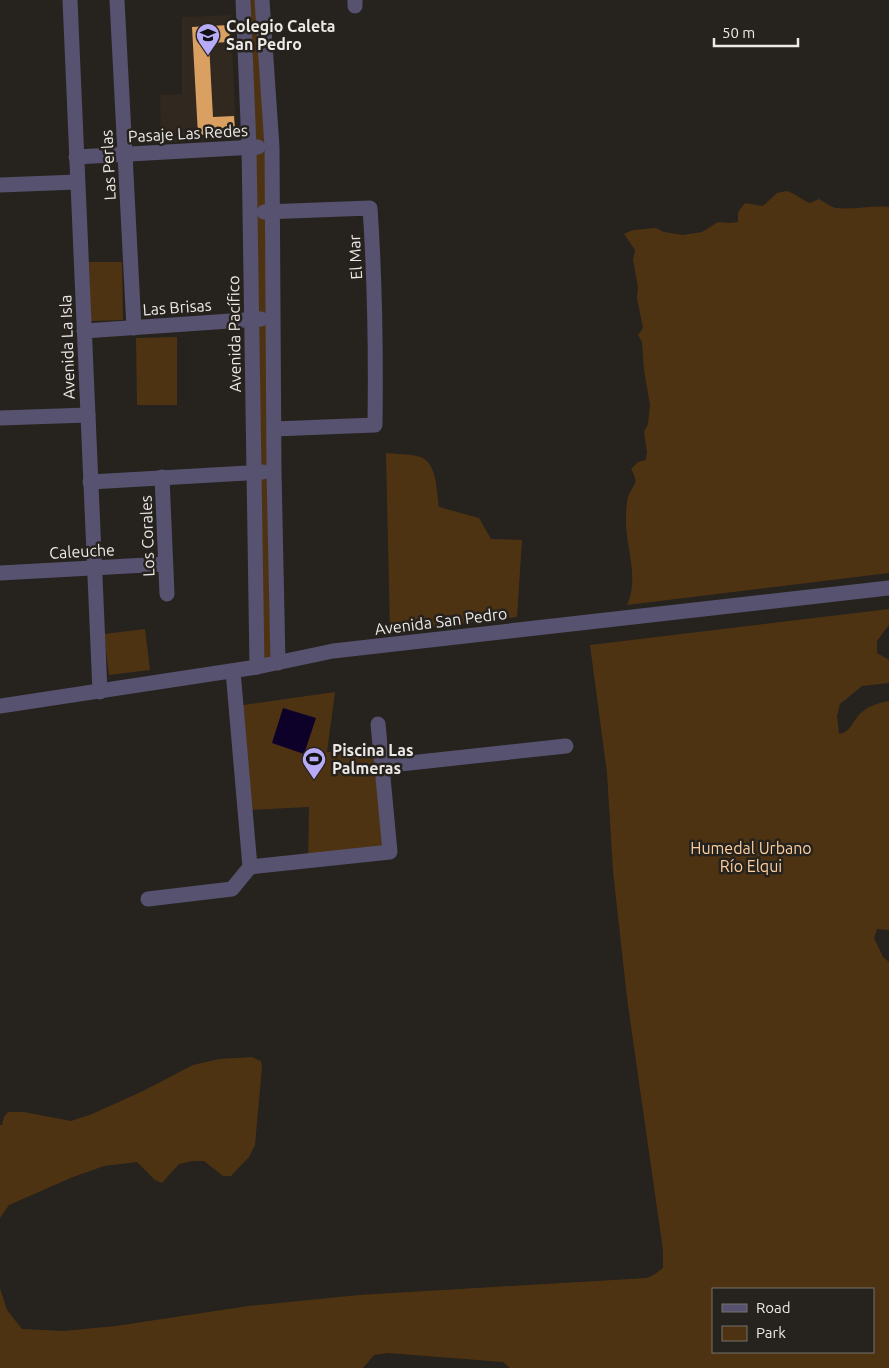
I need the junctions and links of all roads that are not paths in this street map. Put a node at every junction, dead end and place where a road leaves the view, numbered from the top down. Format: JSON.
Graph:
{"nodes":[{"id":1,"x":70,"y":0,"type":"edge"},
{"id":2,"x":117,"y":0,"type":"edge"},
{"id":3,"x":242,"y":0,"type":"edge"},
{"id":4,"x":262,"y":0,"type":"edge"},
{"id":5,"x":249,"y":147,"type":"junction"},
{"id":6,"x":272,"y":147,"type":"junction"},
{"id":7,"x":125,"y":155,"type":"junction"},
{"id":8,"x":76,"y":158,"type":"junction"},
{"id":9,"x":77,"y":182,"type":"junction"},
{"id":10,"x":0,"y":184,"type":"edge"},
{"id":11,"x":272,"y":212,"type":"junction"},
{"id":12,"x":250,"y":213,"type":"junction"},
{"id":13,"x":272,"y":318,"type":"junction"},
{"id":14,"x":252,"y":319,"type":"junction"},
{"id":15,"x":134,"y":328,"type":"junction"},
{"id":16,"x":84,"y":332,"type":"junction"},
{"id":17,"x":88,"y":414,"type":"junction"},
{"id":18,"x":0,"y":418,"type":"edge"},
{"id":19,"x":274,"y":429,"type":"junction"},
{"id":20,"x":274,"y":471,"type":"junction"},
{"id":21,"x":254,"y":472,"type":"junction"},
{"id":22,"x":162,"y":477,"type":"junction"},
{"id":23,"x":90,"y":482,"type":"junction"},
{"id":24,"x":165,"y":564,"type":"junction"},
{"id":25,"x":94,"y":568,"type":"junction"},
{"id":26,"x":0,"y":573,"type":"edge"},
{"id":27,"x":889,"y":588,"type":"edge"},
{"id":28,"x":167,"y":594,"type":"dead end"},
{"id":29,"x":278,"y":663,"type":"junction"},
{"id":30,"x":257,"y":667,"type":"junction"},
{"id":31,"x":233,"y":671,"type":"junction"},
{"id":32,"x":100,"y":692,"type":"junction"},
{"id":33,"x":0,"y":706,"type":"edge"},
{"id":34,"x":378,"y":724,"type":"dead end"},
{"id":35,"x":566,"y":746,"type":"dead end"},
{"id":36,"x":382,"y":766,"type":"junction"},
{"id":37,"x":250,"y":867,"type":"junction"},
{"id":38,"x":148,"y":899,"type":"dead end"}],
"edges":[{"from":1,"to":8,"type":"street","name":"Avenida La Isla"},
{"from":2,"to":7,"type":"street","name":"Las Perlas"},
{"from":3,"to":5,"type":"street","name":"Avenida Pacífico"},
{"from":4,"to":6,"type":"street"},
{"from":5,"to":6,"type":"street","name":"Pasaje Las Redes"},
{"from":5,"to":7,"type":"street","name":"Pasaje Las Redes"},
{"from":5,"to":12,"type":"street","name":"Avenida Pacífico"},
{"from":6,"to":11,"type":"street"},
{"from":7,"to":8,"type":"street","name":"Pasaje Las Redes"},
{"from":7,"to":15,"type":"street","name":"Las Perlas"},
{"from":8,"to":9,"type":"street","name":"Avenida La Isla"},
{"from":9,"to":10,"type":"street"},
{"from":9,"to":16,"type":"street","name":"Avenida La Isla"},
{"from":11,"to":12,"type":"street","name":"El Mar"},
{"from":11,"to":13,"type":"street"},
{"from":11,"to":19,"type":"street","name":"El Mar"},
{"from":12,"to":14,"type":"street","name":"Avenida Pacífico"},
{"from":13,"to":14,"type":"street","name":"Las Brisas"},
{"from":13,"to":19,"type":"street"},
{"from":14,"to":15,"type":"street","name":"Las Brisas"},
{"from":14,"to":21,"type":"street","name":"Avenida Pacífico"},
{"from":15,"to":16,"type":"street","name":"Las Brisas"},
{"from":16,"to":17,"type":"street","name":"Avenida La Isla"},
{"from":17,"to":18,"type":"street"},
{"from":17,"to":23,"type":"street","name":"Avenida La Isla"},
{"from":19,"to":20,"type":"street"},
{"from":20,"to":21,"type":"street","name":"Los Corales"},
{"from":20,"to":29,"type":"street"},
{"from":21,"to":22,"type":"street","name":"Los Corales"},
{"from":21,"to":30,"type":"street","name":"Avenida Pacífico"},
{"from":22,"to":23,"type":"street","name":"Los Corales"},
{"from":22,"to":24,"type":"street","name":"Los Corales"},
{"from":23,"to":25,"type":"street","name":"Avenida La Isla"},
{"from":24,"to":25,"type":"street","name":"Caleuche"},
{"from":24,"to":28,"type":"street","name":"Los Corales"},
{"from":25,"to":26,"type":"street","name":"Caleuche"},
{"from":25,"to":32,"type":"street","name":"Avenida La Isla"},
{"from":27,"to":29,"type":"street","name":"Avenida San Pedro"},
{"from":29,"to":30,"type":"street","name":"Avenida San Pedro"},
{"from":30,"to":31,"type":"street","name":"Avenida San Pedro"},
{"from":31,"to":32,"type":"street","name":"Avenida San Pedro"},
{"from":31,"to":37,"type":"street"},
{"from":32,"to":33,"type":"street","name":"Avenida San Pedro"},
{"from":34,"to":36,"type":"street"},
{"from":35,"to":36,"type":"street"},
{"from":36,"to":37,"type":"street"},
{"from":37,"to":38,"type":"street"}]}
